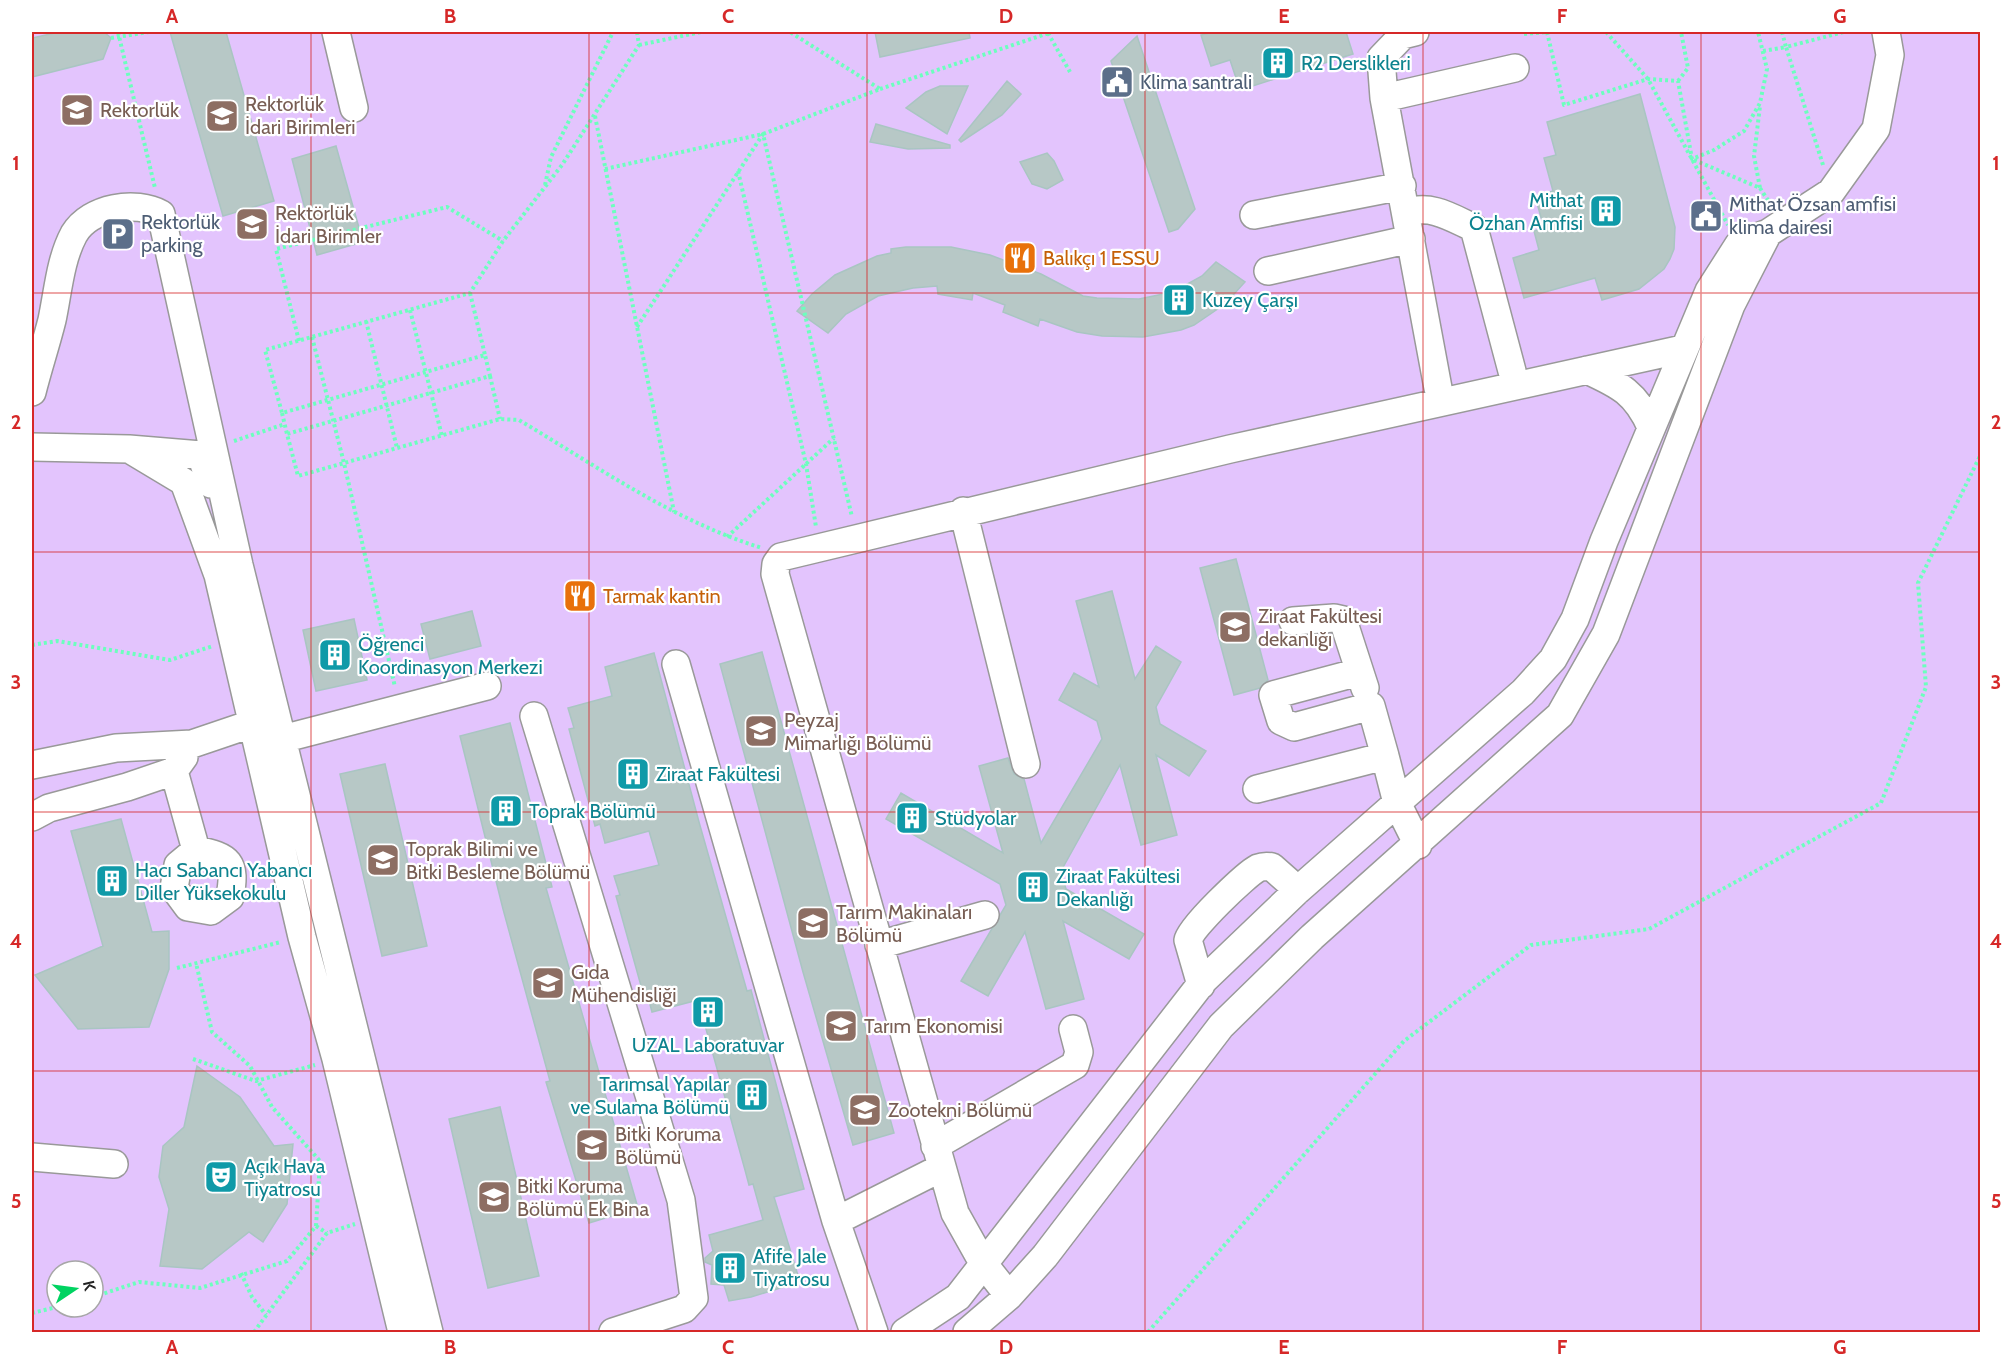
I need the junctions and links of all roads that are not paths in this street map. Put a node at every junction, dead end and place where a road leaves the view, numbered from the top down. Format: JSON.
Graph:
{"nodes":[{"id":1,"x":336,"y":32,"type":"edge"},
{"id":2,"x":1415,"y":32,"type":"edge"},
{"id":3,"x":1886,"y":32,"type":"edge"},
{"id":4,"x":1515,"y":68,"type":"dead end"},
{"id":5,"x":1384,"y":98,"type":"junction"},
{"id":6,"x":354,"y":108,"type":"dead end"},
{"id":7,"x":1402,"y":186,"type":"junction"},
{"id":8,"x":1407,"y":213,"type":"junction"},
{"id":9,"x":1254,"y":215,"type":"dead end"},
{"id":10,"x":1768,"y":233,"type":"junction"},
{"id":11,"x":1411,"y":239,"type":"junction"},
{"id":12,"x":1268,"y":271,"type":"dead end"},
{"id":13,"x":1687,"y":340,"type":"junction"},
{"id":14,"x":1587,"y":370,"type":"junction"},
{"id":15,"x":1512,"y":371,"type":"junction"},
{"id":16,"x":1438,"y":387,"type":"junction"},
{"id":17,"x":32,"y":392,"type":"edge"},
{"id":18,"x":1651,"y":427,"type":"junction"},
{"id":19,"x":32,"y":447,"type":"edge"},
{"id":20,"x":129,"y":449,"type":"junction"},
{"id":21,"x":963,"y":512,"type":"junction"},
{"id":22,"x":855,"y":527,"type":"road end"},
{"id":23,"x":239,"y":565,"type":"junction"},
{"id":24,"x":1293,"y":621,"type":"dead end"},
{"id":25,"x":676,"y":664,"type":"dead end"},
{"id":26,"x":1359,"y":672,"type":"junction"},
{"id":27,"x":487,"y":686,"type":"dead end"},
{"id":28,"x":1371,"y":706,"type":"junction"},
{"id":29,"x":534,"y":716,"type":"dead end"},
{"id":30,"x":254,"y":723,"type":"junction"},
{"id":31,"x":282,"y":739,"type":"junction"},
{"id":32,"x":192,"y":744,"type":"junction"},
{"id":33,"x":1385,"y":756,"type":"junction"},
{"id":34,"x":1026,"y":764,"type":"dead end"},
{"id":35,"x":32,"y":765,"type":"edge"},
{"id":36,"x":174,"y":771,"type":"junction"},
{"id":37,"x":1257,"y":789,"type":"dead end"},
{"id":38,"x":1397,"y":803,"type":"junction"},
{"id":39,"x":32,"y":816,"type":"edge"},
{"id":40,"x":1418,"y":845,"type":"junction"},
{"id":41,"x":196,"y":850,"type":"dead end"},
{"id":42,"x":1298,"y":890,"type":"junction"},
{"id":43,"x":985,"y":915,"type":"dead end"},
{"id":44,"x":879,"y":945,"type":"junction"},
{"id":45,"x":1201,"y":985,"type":"junction"},
{"id":46,"x":1073,"y":1029,"type":"dead end"},
{"id":47,"x":32,"y":1157,"type":"edge"},
{"id":48,"x":938,"y":1157,"type":"junction"},
{"id":49,"x":114,"y":1164,"type":"dead end"},
{"id":50,"x":836,"y":1221,"type":"junction"},
{"id":51,"x":983,"y":1263,"type":"junction"},
{"id":52,"x":1009,"y":1296,"type":"junction"},
{"id":53,"x":402,"y":1332,"type":"edge"},
{"id":54,"x":429,"y":1332,"type":"edge"},
{"id":55,"x":613,"y":1332,"type":"edge"},
{"id":56,"x":874,"y":1332,"type":"edge"},
{"id":57,"x":905,"y":1332,"type":"edge"},
{"id":58,"x":967,"y":1332,"type":"edge"}],
"edges":[{"from":1,"to":6,"type":"street"},
{"from":2,"to":5,"type":"street"},
{"from":3,"to":10,"type":"street"},
{"from":4,"to":5,"type":"street"},
{"from":5,"to":7,"type":"street"},
{"from":7,"to":8,"type":"street"},
{"from":7,"to":9,"type":"street"},
{"from":8,"to":11,"type":"street"},
{"from":8,"to":15,"type":"street"},
{"from":10,"to":13,"type":"street"},
{"from":10,"to":40,"type":"street"},
{"from":11,"to":12,"type":"street"},
{"from":11,"to":16,"type":"street"},
{"from":13,"to":14,"type":"street"},
{"from":13,"to":15,"type":"street"},
{"from":13,"to":18,"type":"street"},
{"from":14,"to":18,"type":"street"},
{"from":14,"to":21,"type":"street"},
{"from":15,"to":16,"type":"street"},
{"from":16,"to":22,"type":"street"},
{"from":17,"to":23,"type":"street"},
{"from":18,"to":38,"type":"street"},
{"from":19,"to":20,"type":"street"},
{"from":20,"to":23,"type":"street"},
{"from":20,"to":30,"type":"street"},
{"from":21,"to":34,"type":"street"},
{"from":21,"to":44,"type":"street"},
{"from":23,"to":31,"type":"street"},
{"from":24,"to":26,"type":"street"},
{"from":25,"to":50,"type":"street"},
{"from":26,"to":28,"type":"street"},
{"from":26,"to":28,"type":"street"},
{"from":27,"to":31,"type":"street"},
{"from":28,"to":33,"type":"street"},
{"from":29,"to":55,"type":"street"},
{"from":30,"to":32,"type":"street"},
{"from":30,"to":53,"type":"street"},
{"from":31,"to":54,"type":"street"},
{"from":32,"to":35,"type":"street"},
{"from":32,"to":36,"type":"street"},
{"from":33,"to":37,"type":"street"},
{"from":33,"to":38,"type":"street"},
{"from":36,"to":39,"type":"street"},
{"from":36,"to":41,"type":"street"},
{"from":38,"to":40,"type":"street"},
{"from":38,"to":42,"type":"street"},
{"from":40,"to":52,"type":"street"},
{"from":42,"to":45,"type":"street"},
{"from":42,"to":45,"type":"street"},
{"from":43,"to":44,"type":"street"},
{"from":44,"to":48,"type":"street"},
{"from":45,"to":51,"type":"street"},
{"from":46,"to":48,"type":"street"},
{"from":47,"to":49,"type":"street"},
{"from":48,"to":50,"type":"street"},
{"from":48,"to":51,"type":"street"},
{"from":50,"to":56,"type":"street"},
{"from":51,"to":52,"type":"street"},
{"from":51,"to":57,"type":"street"},
{"from":52,"to":58,"type":"street"}]}
